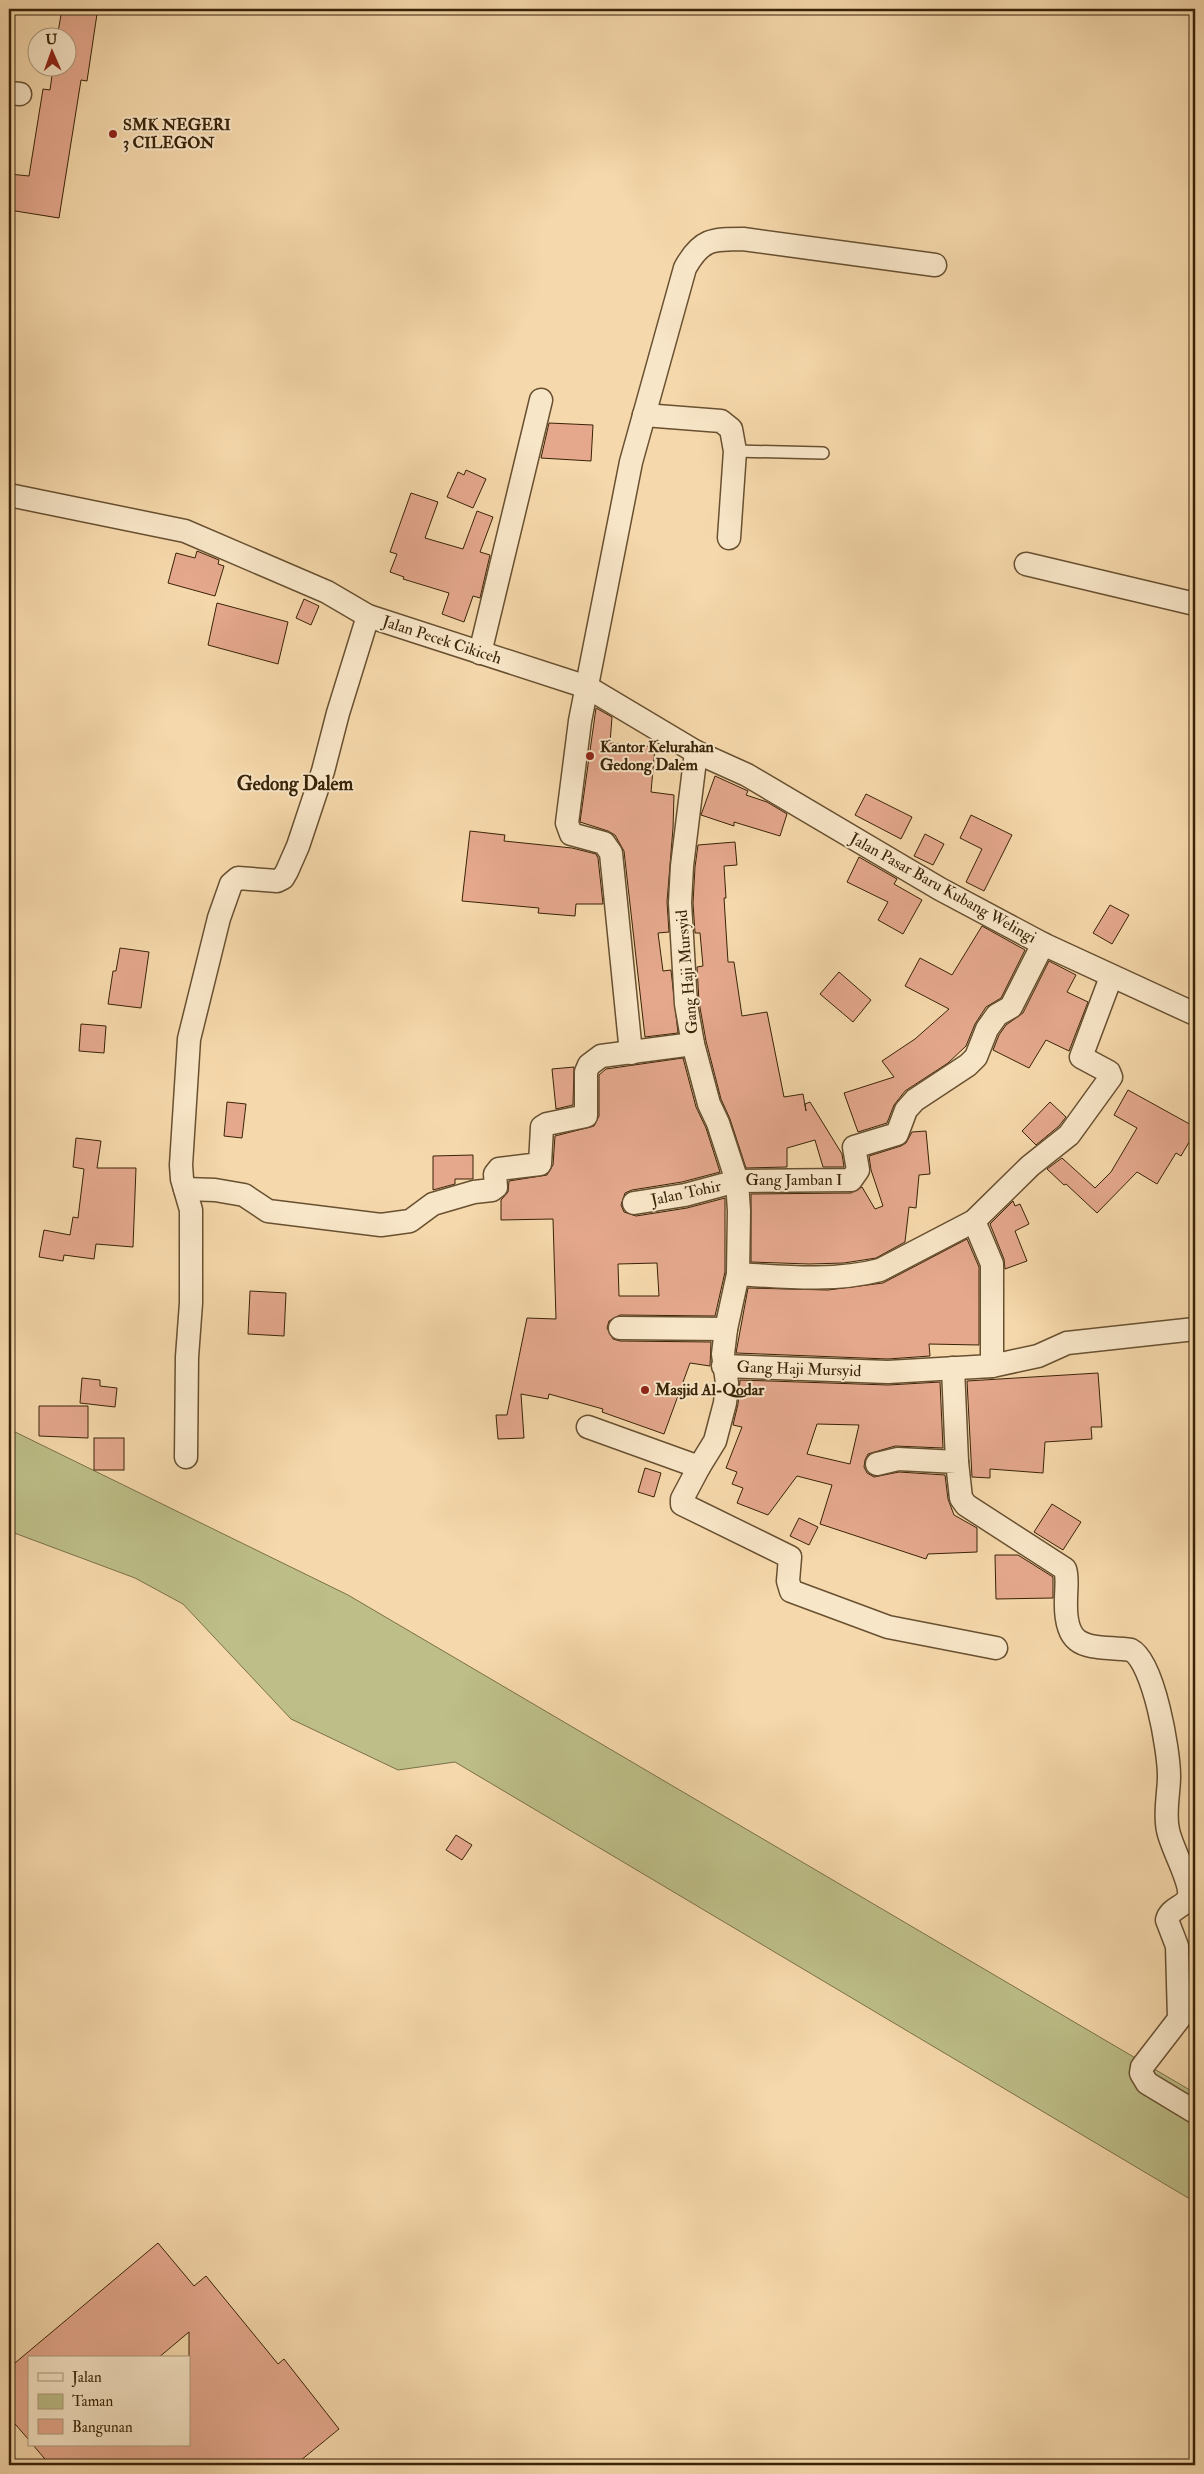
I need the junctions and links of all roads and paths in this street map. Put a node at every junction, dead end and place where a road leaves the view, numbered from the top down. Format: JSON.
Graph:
{"nodes":[{"id":1,"x":936,"y":265,"type":"dead end"},
{"id":2,"x":541,"y":400,"type":"dead end"},
{"id":3,"x":644,"y":415,"type":"junction"},
{"id":4,"x":735,"y":451,"type":"junction"},
{"id":5,"x":823,"y":453,"type":"dead end"},
{"id":6,"x":9,"y":496,"type":"edge"},
{"id":7,"x":730,"y":538,"type":"dead end"},
{"id":8,"x":1026,"y":564,"type":"dead end"},
{"id":9,"x":1195,"y":604,"type":"edge"},
{"id":10,"x":368,"y":616,"type":"junction"},
{"id":11,"x":480,"y":653,"type":"junction"},
{"id":12,"x":587,"y":687,"type":"junction"},
{"id":13,"x":696,"y":752,"type":"junction"},
{"id":14,"x":1043,"y":944,"type":"junction"},
{"id":15,"x":1111,"y":977,"type":"junction"},
{"id":16,"x":1195,"y":1014,"type":"edge"},
{"id":17,"x":693,"y":1044,"type":"junction"},
{"id":18,"x":631,"y":1053,"type":"junction"},
{"id":19,"x":737,"y":1181,"type":"junction"},
{"id":20,"x":185,"y":1189,"type":"junction"},
{"id":21,"x":634,"y":1204,"type":"dead end"},
{"id":22,"x":974,"y":1220,"type":"junction"},
{"id":23,"x":738,"y":1274,"type":"junction"},
{"id":24,"x":620,"y":1328,"type":"dead end"},
{"id":25,"x":1195,"y":1329,"type":"edge"},
{"id":26,"x":726,"y":1330,"type":"junction"},
{"id":27,"x":723,"y":1366,"type":"junction"},
{"id":28,"x":992,"y":1366,"type":"junction"},
{"id":29,"x":953,"y":1368,"type":"junction"},
{"id":30,"x":588,"y":1427,"type":"dead end"},
{"id":31,"x":186,"y":1457,"type":"dead end"},
{"id":32,"x":957,"y":1462,"type":"junction"},
{"id":33,"x":877,"y":1464,"type":"dead end"},
{"id":34,"x":699,"y":1467,"type":"junction"},
{"id":35,"x":996,"y":1648,"type":"dead end"},
{"id":36,"x":1195,"y":2112,"type":"edge"}],
"edges":[{"from":1,"to":3,"type":"street"},
{"from":2,"to":11,"type":"street"},
{"from":3,"to":4,"type":"street"},
{"from":3,"to":12,"type":"street"},
{"from":4,"to":5,"type":"lane"},
{"from":4,"to":7,"type":"street"},
{"from":6,"to":10,"type":"street","name":"Jalan Pecek Cikiceh"},
{"from":8,"to":9,"type":"street"},
{"from":10,"to":11,"type":"street","name":"Jalan Pecek Cikiceh"},
{"from":10,"to":20,"type":"street"},
{"from":11,"to":12,"type":"street","name":"Jalan Pecek Cikiceh"},
{"from":12,"to":13,"type":"street","name":"Jalan Pecek Cikiceh"},
{"from":12,"to":18,"type":"street"},
{"from":13,"to":14,"type":"street","name":"Jalan Pasar Baru Kubang Welingi"},
{"from":13,"to":17,"type":"street","name":"Gang Haji Mursyid"},
{"from":14,"to":15,"type":"street","name":"Jalan Pasar Baru Kubang Welingi"},
{"from":14,"to":19,"type":"street","name":"Gang Jamban I"},
{"from":15,"to":16,"type":"street","name":"Jalan Pasar Baru Kubang Welingi"},
{"from":15,"to":22,"type":"street"},
{"from":17,"to":18,"type":"street"},
{"from":17,"to":19,"type":"street","name":"Gang Haji Mursyid"},
{"from":18,"to":20,"type":"street"},
{"from":19,"to":21,"type":"street","name":"Jalan Tohir"},
{"from":19,"to":23,"type":"street","name":"Gang Haji Mursyid"},
{"from":20,"to":31,"type":"street"},
{"from":22,"to":23,"type":"street"},
{"from":22,"to":28,"type":"street"},
{"from":23,"to":26,"type":"street","name":"Gang Haji Mursyid"},
{"from":24,"to":26,"type":"street"},
{"from":25,"to":28,"type":"street","name":"Gang Haji Mursyid"},
{"from":26,"to":27,"type":"street","name":"Gang Haji Mursyid"},
{"from":27,"to":29,"type":"street","name":"Gang Haji Mursyid"},
{"from":27,"to":34,"type":"street"},
{"from":28,"to":29,"type":"street","name":"Gang Haji Mursyid"},
{"from":29,"to":32,"type":"street"},
{"from":30,"to":34,"type":"street"},
{"from":32,"to":33,"type":"street"},
{"from":32,"to":36,"type":"street"},
{"from":34,"to":35,"type":"street"}]}
